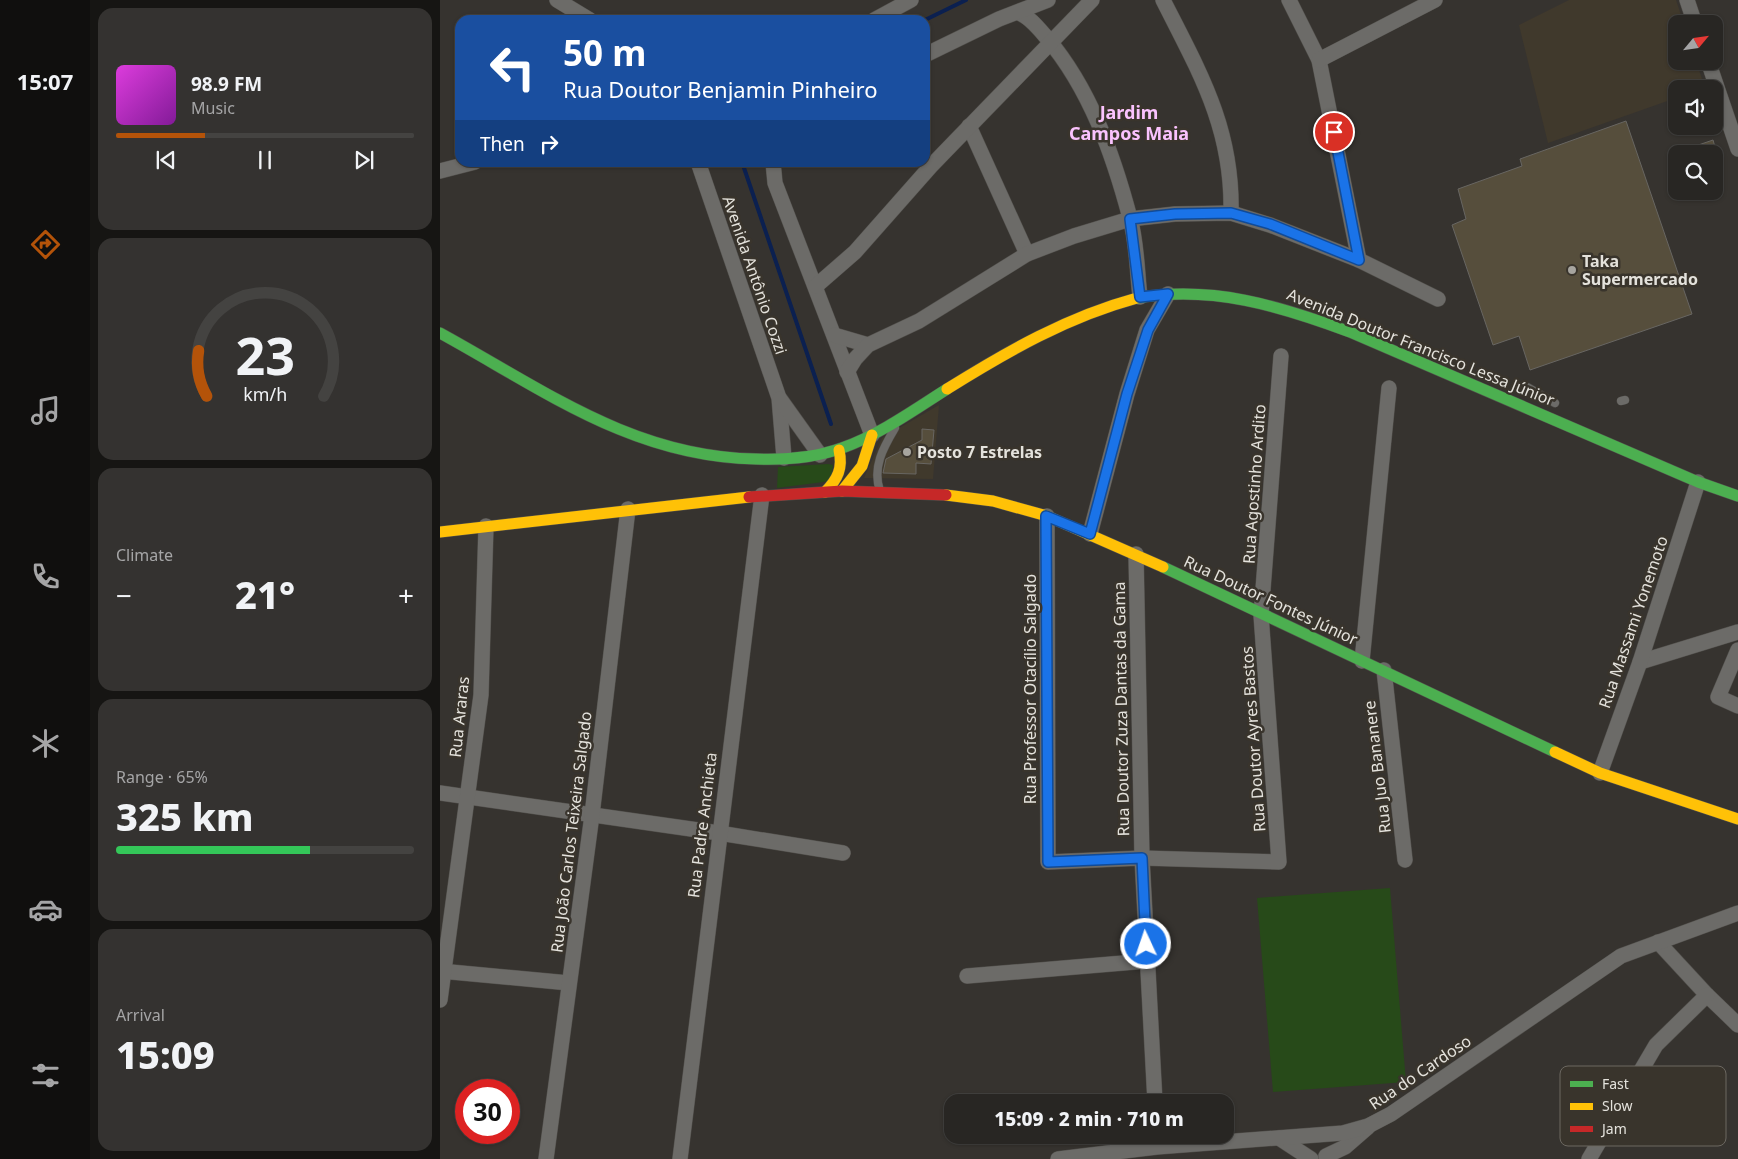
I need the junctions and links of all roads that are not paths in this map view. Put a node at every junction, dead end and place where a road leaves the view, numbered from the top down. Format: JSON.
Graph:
{"nodes":[{"id":1,"x":557,"y":0,"type":"edge"},
{"id":2,"x":911,"y":0,"type":"edge"},
{"id":3,"x":1048,"y":0,"type":"edge"},
{"id":4,"x":1092,"y":0,"type":"edge"},
{"id":5,"x":1163,"y":0,"type":"edge"},
{"id":6,"x":1289,"y":0,"type":"edge"},
{"id":7,"x":1687,"y":0,"type":"edge"},
{"id":8,"x":1427,"y":2,"type":"edge"},
{"id":9,"x":1019,"y":13,"type":"junction"},
{"id":10,"x":582,"y":15,"type":"edge"},
{"id":11,"x":883,"y":15,"type":"edge"},
{"id":12,"x":1692,"y":15,"type":"edge"},
{"id":13,"x":1050,"y":42,"type":"junction"},
{"id":14,"x":930,"y":53,"type":"edge"},
{"id":15,"x":1320,"y":60,"type":"junction"},
{"id":16,"x":1711,"y":70,"type":"edge"},
{"id":17,"x":969,"y":126,"type":"junction"},
{"id":18,"x":1738,"y":149,"type":"edge"},
{"id":19,"x":700,"y":167,"type":"edge"},
{"id":20,"x":773,"y":167,"type":"edge"},
{"id":21,"x":1231,"y":213,"type":"junction"},
{"id":22,"x":1130,"y":219,"type":"junction"},
{"id":23,"x":1027,"y":254,"type":"junction"},
{"id":24,"x":1359,"y":260,"type":"junction"},
{"id":25,"x":816,"y":286,"type":"junction"},
{"id":26,"x":1168,"y":294,"type":"junction"},
{"id":27,"x":1140,"y":297,"type":"junction"},
{"id":28,"x":1438,"y":299,"type":"dead end"},
{"id":29,"x":440,"y":333,"type":"edge"},
{"id":30,"x":834,"y":335,"type":"junction"},
{"id":31,"x":868,"y":345,"type":"junction"},
{"id":32,"x":1281,"y":356,"type":"dead end"},
{"id":33,"x":848,"y":372,"type":"junction"},
{"id":34,"x":1527,"y":387,"type":"dead end"},
{"id":35,"x":1389,"y":388,"type":"dead end"},
{"id":36,"x":779,"y":398,"type":"junction"},
{"id":37,"x":1555,"y":403,"type":"dead end"},
{"id":38,"x":903,"y":416,"type":"junction"},
{"id":39,"x":872,"y":435,"type":"junction"},
{"id":40,"x":839,"y":450,"type":"junction"},
{"id":41,"x":820,"y":455,"type":"junction"},
{"id":42,"x":777,"y":458,"type":"junction"},
{"id":43,"x":1698,"y":482,"type":"junction"},
{"id":44,"x":842,"y":491,"type":"junction"},
{"id":45,"x":880,"y":491,"type":"junction"},
{"id":46,"x":825,"y":492,"type":"junction"},
{"id":47,"x":767,"y":495,"type":"junction"},
{"id":48,"x":1738,"y":496,"type":"edge"},
{"id":49,"x":628,"y":509,"type":"junction"},
{"id":50,"x":1046,"y":516,"type":"junction"},
{"id":51,"x":486,"y":526,"type":"junction"},
{"id":52,"x":440,"y":532,"type":"edge"},
{"id":53,"x":1090,"y":534,"type":"junction"},
{"id":54,"x":1136,"y":554,"type":"junction"},
{"id":55,"x":1261,"y":615,"type":"junction"},
{"id":56,"x":1738,"y":632,"type":"edge"},
{"id":57,"x":1738,"y":650,"type":"edge"},
{"id":58,"x":1362,"y":661,"type":"junction"},
{"id":59,"x":1640,"y":662,"type":"junction"},
{"id":60,"x":1384,"y":670,"type":"junction"},
{"id":61,"x":1738,"y":706,"type":"edge"},
{"id":62,"x":1600,"y":772,"type":"junction"},
{"id":63,"x":440,"y":793,"type":"edge"},
{"id":64,"x":467,"y":797,"type":"junction"},
{"id":65,"x":592,"y":815,"type":"junction"},
{"id":66,"x":1738,"y":819,"type":"edge"},
{"id":67,"x":719,"y":833,"type":"junction"},
{"id":68,"x":843,"y":853,"type":"dead end"},
{"id":69,"x":1142,"y":858,"type":"junction"},
{"id":70,"x":1406,"y":860,"type":"dead end"},
{"id":71,"x":1738,"y":913,"type":"edge"},
{"id":72,"x":1658,"y":942,"type":"junction"},
{"id":73,"x":1147,"y":961,"type":"junction"},
{"id":74,"x":442,"y":971,"type":"edge"},
{"id":75,"x":967,"y":976,"type":"dead end"},
{"id":76,"x":569,"y":983,"type":"junction"},
{"id":77,"x":1707,"y":995,"type":"junction"},
{"id":78,"x":440,"y":1000,"type":"edge"},
{"id":79,"x":1738,"y":1025,"type":"edge"},
{"id":80,"x":1644,"y":1066,"type":"edge"},
{"id":81,"x":1155,"y":1094,"type":"edge"},
{"id":82,"x":1368,"y":1126,"type":"junction"},
{"id":83,"x":1324,"y":1135,"type":"junction"},
{"id":84,"x":1306,"y":1136,"type":"junction"},
{"id":85,"x":1279,"y":1138,"type":"junction"},
{"id":86,"x":1234,"y":1139,"type":"edge"},
{"id":87,"x":1140,"y":1144,"type":"edge"},
{"id":88,"x":1597,"y":1146,"type":"edge"},
{"id":89,"x":1321,"y":1158,"type":"edge"},
{"id":90,"x":546,"y":1159,"type":"edge"},
{"id":91,"x":680,"y":1159,"type":"edge"},
{"id":92,"x":1058,"y":1159,"type":"edge"},
{"id":93,"x":1589,"y":1159,"type":"edge"}],
"edges":[{"from":1,"to":10,"type":"street"},
{"from":2,"to":11,"type":"street"},
{"from":3,"to":9,"type":"street"},
{"from":4,"to":13,"type":"street"},
{"from":5,"to":21,"type":"street"},
{"from":6,"to":15,"type":"street"},
{"from":7,"to":12,"type":"street"},
{"from":8,"to":15,"type":"street"},
{"from":9,"to":13,"type":"street"},
{"from":9,"to":14,"type":"street"},
{"from":13,"to":17,"type":"street"},
{"from":13,"to":22,"type":"street"},
{"from":15,"to":24,"type":"street"},
{"from":16,"to":18,"type":"street"},
{"from":17,"to":23,"type":"street"},
{"from":17,"to":25,"type":"street"},
{"from":19,"to":36,"type":"street","name":"Avenida Antônio Cozzi"},
{"from":20,"to":25,"type":"street"},
{"from":21,"to":22,"type":"street"},
{"from":21,"to":24,"type":"street"},
{"from":22,"to":23,"type":"street"},
{"from":22,"to":27,"type":"street"},
{"from":23,"to":31,"type":"street"},
{"from":24,"to":28,"type":"street"},
{"from":25,"to":30,"type":"street"},
{"from":26,"to":27,"type":"street","name":"Avenida Doutor Francisco Lessa Júnior"},
{"from":26,"to":43,"type":"street","name":"Avenida Doutor Francisco Lessa Júnior"},
{"from":26,"to":53,"type":"street"},
{"from":27,"to":38,"type":"street","name":"Avenida Doutor Francisco Lessa Júnior"},
{"from":29,"to":42,"type":"street"},
{"from":30,"to":31,"type":"street"},
{"from":30,"to":33,"type":"street"},
{"from":31,"to":33,"type":"street"},
{"from":32,"to":55,"type":"street","name":"Rua Agostinho Ardito"},
{"from":33,"to":39,"type":"street"},
{"from":34,"to":37,"type":"lane"},
{"from":35,"to":58,"type":"street"},
{"from":36,"to":41,"type":"street","name":"Avenida Antônio Cozzi"},
{"from":36,"to":42,"type":"street","name":"Avenida Antônio Cozzi"},
{"from":38,"to":39,"type":"street","name":"Avenida Doutor Francisco Lessa Júnior"},
{"from":38,"to":45,"type":"lane"},
{"from":39,"to":40,"type":"street","name":"Avenida Doutor Francisco Lessa Júnior"},
{"from":39,"to":44,"type":"street"},
{"from":40,"to":41,"type":"street","name":"Avenida Doutor Francisco Lessa Júnior"},
{"from":40,"to":46,"type":"street"},
{"from":41,"to":42,"type":"street","name":"Avenida Doutor Francisco Lessa Júnior"},
{"from":43,"to":48,"type":"street","name":"Avenida Doutor Francisco Lessa Júnior"},
{"from":43,"to":59,"type":"street","name":"Rua Massami Yonemoto"},
{"from":44,"to":45,"type":"street","name":"Rua Doutor Fontes Júnior"},
{"from":44,"to":46,"type":"street","name":"Rua Doutor Fontes Júnior"},
{"from":45,"to":50,"type":"street","name":"Rua Doutor Fontes Júnior"},
{"from":46,"to":47,"type":"street","name":"Rua Doutor Fontes Júnior"},
{"from":47,"to":49,"type":"street","name":"Rua Doutor Fontes Júnior"},
{"from":47,"to":67,"type":"street","name":"Rua Padre Anchieta"},
{"from":49,"to":51,"type":"street","name":"Rua Doutor Fontes Júnior"},
{"from":49,"to":65,"type":"street","name":"Rua João Carlos Teixeira Salgado"},
{"from":50,"to":53,"type":"street","name":"Rua Doutor Fontes Júnior"},
{"from":50,"to":69,"type":"street","name":"Rua Professor Otacílio Salgado"},
{"from":51,"to":52,"type":"street","name":"Rua Doutor Fontes Júnior"},
{"from":51,"to":64,"type":"street","name":"Rua Araras"},
{"from":53,"to":54,"type":"street","name":"Rua Doutor Fontes Júnior"},
{"from":54,"to":55,"type":"street","name":"Rua Doutor Fontes Júnior"},
{"from":54,"to":69,"type":"street","name":"Rua Doutor Zuza Dantas da Gama"},
{"from":55,"to":58,"type":"street","name":"Rua Doutor Fontes Júnior"},
{"from":55,"to":69,"type":"street","name":"Rua Doutor Ayres Bastos"},
{"from":56,"to":59,"type":"street"},
{"from":57,"to":61,"type":"street"},
{"from":58,"to":60,"type":"street","name":"Rua Doutor Fontes Júnior"},
{"from":59,"to":62,"type":"street","name":"Rua Massami Yonemoto"},
{"from":60,"to":62,"type":"street","name":"Rua Doutor Fontes Júnior"},
{"from":60,"to":70,"type":"street","name":"Rua Juo Bananere"},
{"from":62,"to":66,"type":"street","name":"Rua Doutor Fontes Júnior"},
{"from":63,"to":64,"type":"street"},
{"from":64,"to":65,"type":"street"},
{"from":64,"to":74,"type":"street","name":"Rua Araras"},
{"from":65,"to":67,"type":"street"},
{"from":65,"to":76,"type":"street","name":"Rua João Carlos Teixeira Salgado"},
{"from":67,"to":68,"type":"street"},
{"from":67,"to":91,"type":"street","name":"Rua Padre Anchieta"},
{"from":69,"to":73,"type":"street","name":"Rua Doutor Zuza Dantas da Gama"},
{"from":71,"to":72,"type":"street","name":"Rua do Cardoso"},
{"from":72,"to":77,"type":"street"},
{"from":72,"to":82,"type":"street","name":"Rua do Cardoso"},
{"from":73,"to":75,"type":"street"},
{"from":73,"to":81,"type":"street","name":"Rua Doutor Zuza Dantas da Gama"},
{"from":74,"to":76,"type":"street"},
{"from":74,"to":78,"type":"street","name":"Rua Araras"},
{"from":76,"to":90,"type":"street","name":"Rua João Carlos Teixeira Salgado"},
{"from":77,"to":79,"type":"street"},
{"from":77,"to":80,"type":"street"},
{"from":82,"to":83,"type":"street","name":"Rua do Cardoso"},
{"from":82,"to":89,"type":"street"},
{"from":83,"to":84,"type":"street","name":"Rua do Cardoso"},
{"from":83,"to":89,"type":"street"},
{"from":84,"to":85,"type":"street","name":"Rua do Cardoso"},
{"from":84,"to":89,"type":"street"},
{"from":85,"to":86,"type":"street","name":"Rua do Cardoso"},
{"from":85,"to":89,"type":"street"},
{"from":87,"to":92,"type":"street","name":"Rua do Cardoso"},
{"from":88,"to":93,"type":"street"}]}
